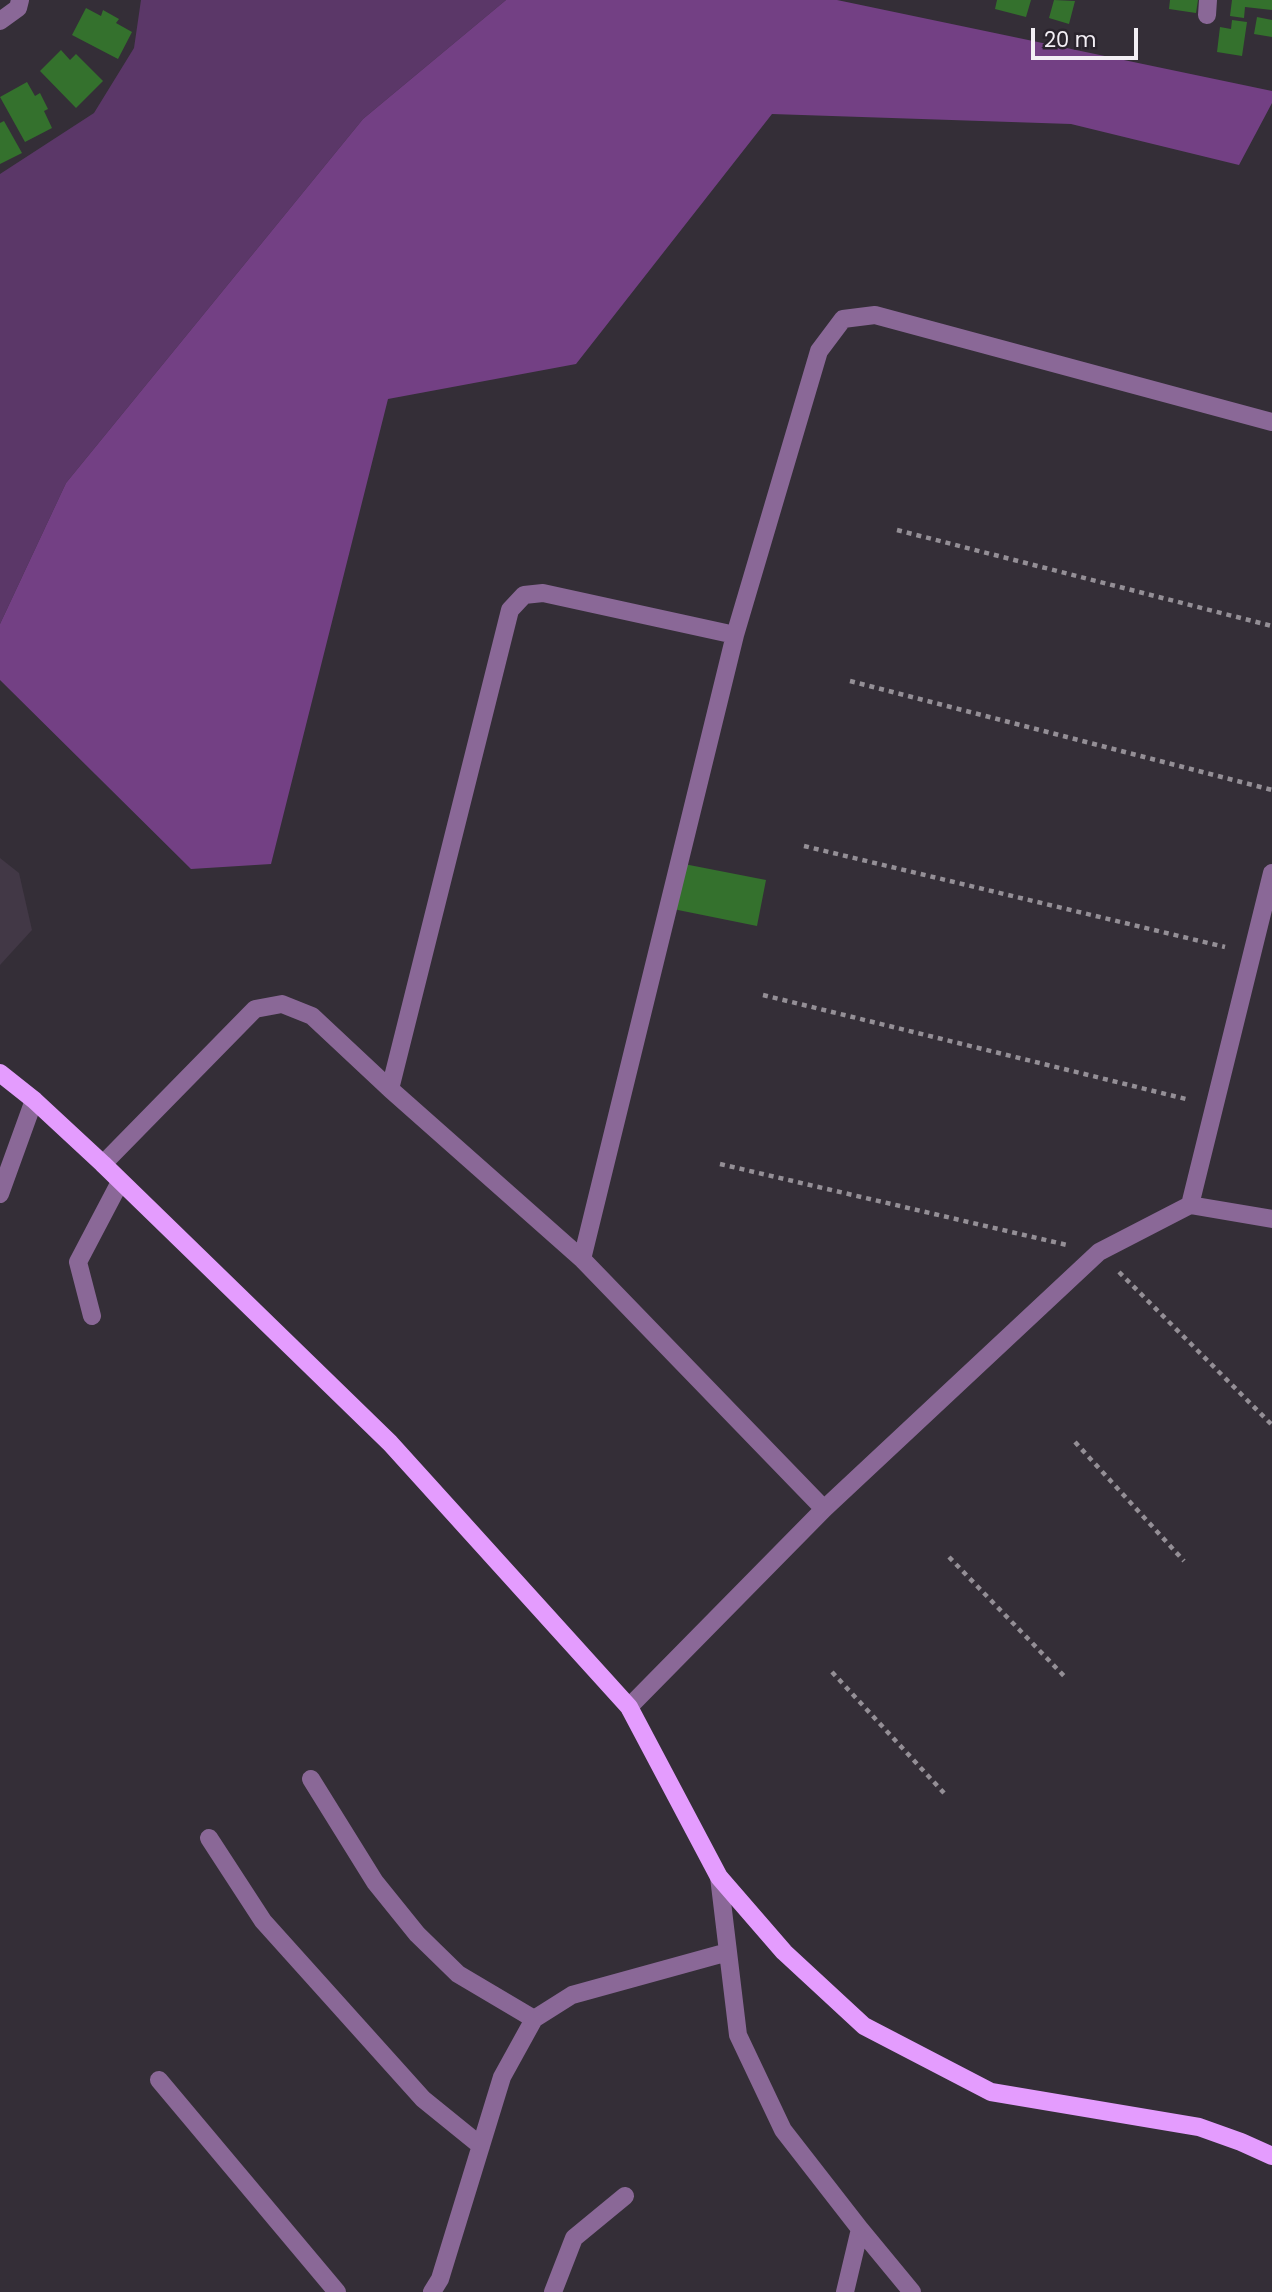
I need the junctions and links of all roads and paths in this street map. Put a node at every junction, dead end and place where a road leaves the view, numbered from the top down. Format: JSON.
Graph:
{"nodes":[{"id":1,"x":20,"y":0,"type":"edge"},
{"id":2,"x":0,"y":21,"type":"edge"},
{"id":3,"x":1272,"y":422,"type":"edge"},
{"id":4,"x":897,"y":530,"type":"dead end"},
{"id":5,"x":1272,"y":626,"type":"edge"},
{"id":6,"x":735,"y":635,"type":"junction"},
{"id":7,"x":850,"y":681,"type":"dead end"},
{"id":8,"x":1272,"y":790,"type":"edge"},
{"id":9,"x":804,"y":846,"type":"dead end"},
{"id":10,"x":1272,"y":873,"type":"edge"},
{"id":11,"x":1252,"y":953,"type":"junction"},
{"id":12,"x":763,"y":995,"type":"dead end"},
{"id":13,"x":0,"y":1073,"type":"edge"},
{"id":14,"x":390,"y":1089,"type":"junction"},
{"id":15,"x":34,"y":1100,"type":"junction"},
{"id":16,"x":1214,"y":1106,"type":"junction"},
{"id":17,"x":103,"y":1164,"type":"junction"},
{"id":18,"x":720,"y":1164,"type":"dead end"},
{"id":19,"x":120,"y":1182,"type":"junction"},
{"id":20,"x":0,"y":1194,"type":"edge"},
{"id":21,"x":1190,"y":1205,"type":"junction"},
{"id":22,"x":1272,"y":1219,"type":"edge"},
{"id":23,"x":1099,"y":1252,"type":"junction"},
{"id":24,"x":582,"y":1259,"type":"junction"},
{"id":25,"x":92,"y":1316,"type":"dead end"},
{"id":26,"x":1272,"y":1425,"type":"edge"},
{"id":27,"x":1075,"y":1442,"type":"dead end"},
{"id":28,"x":824,"y":1509,"type":"junction"},
{"id":29,"x":949,"y":1557,"type":"dead end"},
{"id":30,"x":1185,"y":1561,"type":"dead end"},
{"id":31,"x":832,"y":1672,"type":"dead end"},
{"id":32,"x":1065,"y":1677,"type":"dead end"},
{"id":33,"x":629,"y":1707,"type":"junction"},
{"id":34,"x":311,"y":1779,"type":"dead end"},
{"id":35,"x":944,"y":1793,"type":"dead end"},
{"id":36,"x":209,"y":1838,"type":"dead end"},
{"id":37,"x":719,"y":1877,"type":"junction"},
{"id":38,"x":729,"y":1952,"type":"junction"},
{"id":39,"x":534,"y":2019,"type":"junction"},
{"id":40,"x":159,"y":2080,"type":"dead end"},
{"id":41,"x":481,"y":2146,"type":"junction"},
{"id":42,"x":1272,"y":2156,"type":"edge"},
{"id":43,"x":625,"y":2196,"type":"dead end"},
{"id":44,"x":860,"y":2229,"type":"junction"},
{"id":45,"x":337,"y":2292,"type":"edge"},
{"id":46,"x":432,"y":2292,"type":"edge"},
{"id":47,"x":553,"y":2292,"type":"edge"},
{"id":48,"x":845,"y":2292,"type":"edge"},
{"id":49,"x":912,"y":2292,"type":"edge"}],
"edges":[{"from":1,"to":2,"type":"street"},
{"from":3,"to":6,"type":"street"},
{"from":4,"to":5,"type":"path"},
{"from":6,"to":14,"type":"street"},
{"from":6,"to":24,"type":"street"},
{"from":7,"to":8,"type":"path"},
{"from":9,"to":11,"type":"path"},
{"from":10,"to":11,"type":"street"},
{"from":11,"to":16,"type":"street"},
{"from":12,"to":16,"type":"path"},
{"from":13,"to":15,"type":"main road"},
{"from":14,"to":17,"type":"street"},
{"from":14,"to":24,"type":"street"},
{"from":15,"to":17,"type":"main road"},
{"from":15,"to":20,"type":"street"},
{"from":16,"to":21,"type":"street"},
{"from":17,"to":19,"type":"main road"},
{"from":18,"to":23,"type":"path"},
{"from":19,"to":25,"type":"street"},
{"from":19,"to":33,"type":"main road"},
{"from":21,"to":22,"type":"street"},
{"from":21,"to":23,"type":"street"},
{"from":23,"to":26,"type":"path"},
{"from":23,"to":28,"type":"street"},
{"from":24,"to":28,"type":"street"},
{"from":27,"to":30,"type":"path"},
{"from":28,"to":33,"type":"street"},
{"from":29,"to":32,"type":"path"},
{"from":31,"to":35,"type":"path"},
{"from":33,"to":37,"type":"main road"},
{"from":34,"to":39,"type":"street"},
{"from":36,"to":41,"type":"street"},
{"from":37,"to":38,"type":"street"},
{"from":37,"to":42,"type":"main road"},
{"from":38,"to":39,"type":"street"},
{"from":38,"to":44,"type":"street"},
{"from":39,"to":41,"type":"street"},
{"from":40,"to":45,"type":"street"},
{"from":41,"to":46,"type":"street"},
{"from":43,"to":47,"type":"street"},
{"from":44,"to":48,"type":"street"},
{"from":44,"to":49,"type":"street"}]}
